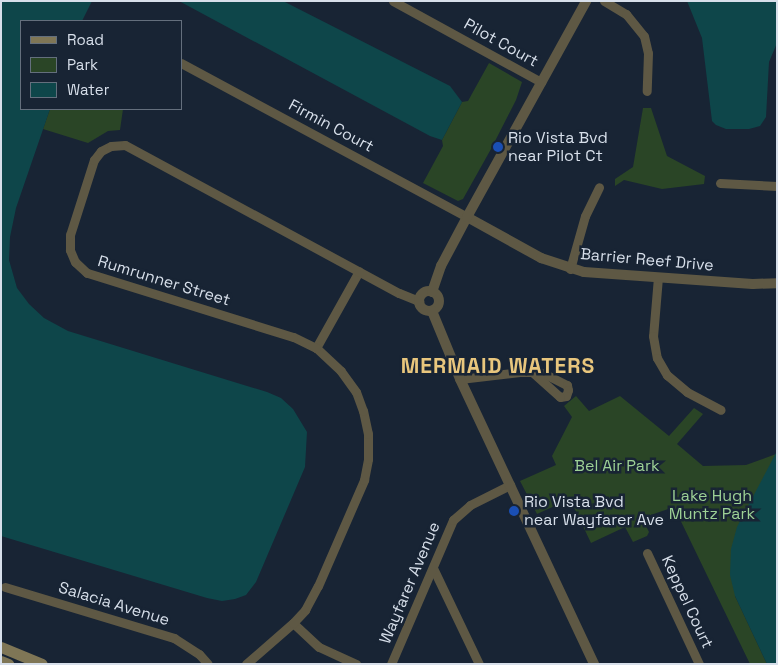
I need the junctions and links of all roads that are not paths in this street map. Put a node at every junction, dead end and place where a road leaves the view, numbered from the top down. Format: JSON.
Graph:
{"nodes":[{"id":1,"x":394,"y":1,"type":"edge"},
{"id":2,"x":586,"y":1,"type":"edge"},
{"id":3,"x":604,"y":1,"type":"edge"},
{"id":4,"x":182,"y":64,"type":"edge"},
{"id":5,"x":541,"y":82,"type":"junction"},
{"id":6,"x":647,"y":91,"type":"dead end"},
{"id":7,"x":720,"y":183,"type":"dead end"},
{"id":8,"x":777,"y":186,"type":"edge"},
{"id":9,"x":599,"y":187,"type":"dead end"},
{"id":10,"x":467,"y":217,"type":"junction"},
{"id":11,"x":570,"y":268,"type":"junction"},
{"id":12,"x":359,"y":271,"type":"junction"},
{"id":13,"x":658,"y":277,"type":"junction"},
{"id":14,"x":777,"y":283,"type":"edge"},
{"id":15,"x":432,"y":292,"type":"junction"},
{"id":16,"x":419,"y":301,"type":"junction"},
{"id":17,"x":432,"y":311,"type":"junction"},
{"id":18,"x":316,"y":348,"type":"junction"},
{"id":19,"x":532,"y":372,"type":"dead end"},
{"id":20,"x":460,"y":379,"type":"junction"},
{"id":21,"x":721,"y":410,"type":"dead end"},
{"id":22,"x":510,"y":485,"type":"junction"},
{"id":23,"x":647,"y":554,"type":"dead end"},
{"id":24,"x":432,"y":568,"type":"junction"},
{"id":25,"x":4,"y":587,"type":"dead end"},
{"id":26,"x":293,"y":623,"type":"junction"},
{"id":27,"x":1,"y":647,"type":"edge"},
{"id":28,"x":1,"y":661,"type":"edge"},
{"id":29,"x":8,"y":664,"type":"edge"},
{"id":30,"x":42,"y":664,"type":"edge"},
{"id":31,"x":208,"y":664,"type":"edge"},
{"id":32,"x":246,"y":664,"type":"edge"},
{"id":33,"x":356,"y":664,"type":"edge"},
{"id":34,"x":391,"y":664,"type":"edge"},
{"id":35,"x":479,"y":664,"type":"edge"},
{"id":36,"x":594,"y":664,"type":"edge"},
{"id":37,"x":699,"y":664,"type":"edge"}],
"edges":[{"from":1,"to":5,"type":"street","name":"Pilot Court"},
{"from":2,"to":5,"type":"street"},
{"from":3,"to":6,"type":"street"},
{"from":4,"to":10,"type":"street","name":"Firmin Court"},
{"from":5,"to":10,"type":"street"},
{"from":7,"to":8,"type":"street"},
{"from":9,"to":11,"type":"street"},
{"from":10,"to":11,"type":"street","name":"Barrier Reef Drive"},
{"from":10,"to":15,"type":"street"},
{"from":11,"to":13,"type":"street","name":"Barrier Reef Drive"},
{"from":12,"to":16,"type":"street","name":"Rumrunner Street"},
{"from":12,"to":18,"type":"street"},
{"from":12,"to":18,"type":"street","name":"Rumrunner Street"},
{"from":13,"to":14,"type":"street","name":"Barrier Reef Drive"},
{"from":13,"to":21,"type":"street"},
{"from":15,"to":16,"type":"street"},
{"from":15,"to":17,"type":"street"},
{"from":16,"to":17,"type":"street"},
{"from":17,"to":20,"type":"street"},
{"from":18,"to":26,"type":"street","name":"Rumrunner Street"},
{"from":19,"to":20,"type":"street"},
{"from":20,"to":22,"type":"street"},
{"from":22,"to":24,"type":"street","name":"Wayfarer Avenue"},
{"from":22,"to":36,"type":"street"},
{"from":23,"to":37,"type":"street","name":"Keppel Court"},
{"from":24,"to":34,"type":"street","name":"Wayfarer Avenue"},
{"from":24,"to":35,"type":"street"},
{"from":25,"to":31,"type":"street","name":"Salacia Avenue"},
{"from":26,"to":32,"type":"street","name":"Rumrunner Street"},
{"from":26,"to":33,"type":"street"},
{"from":27,"to":30,"type":"main road"},
{"from":28,"to":29,"type":"main road"}]}
